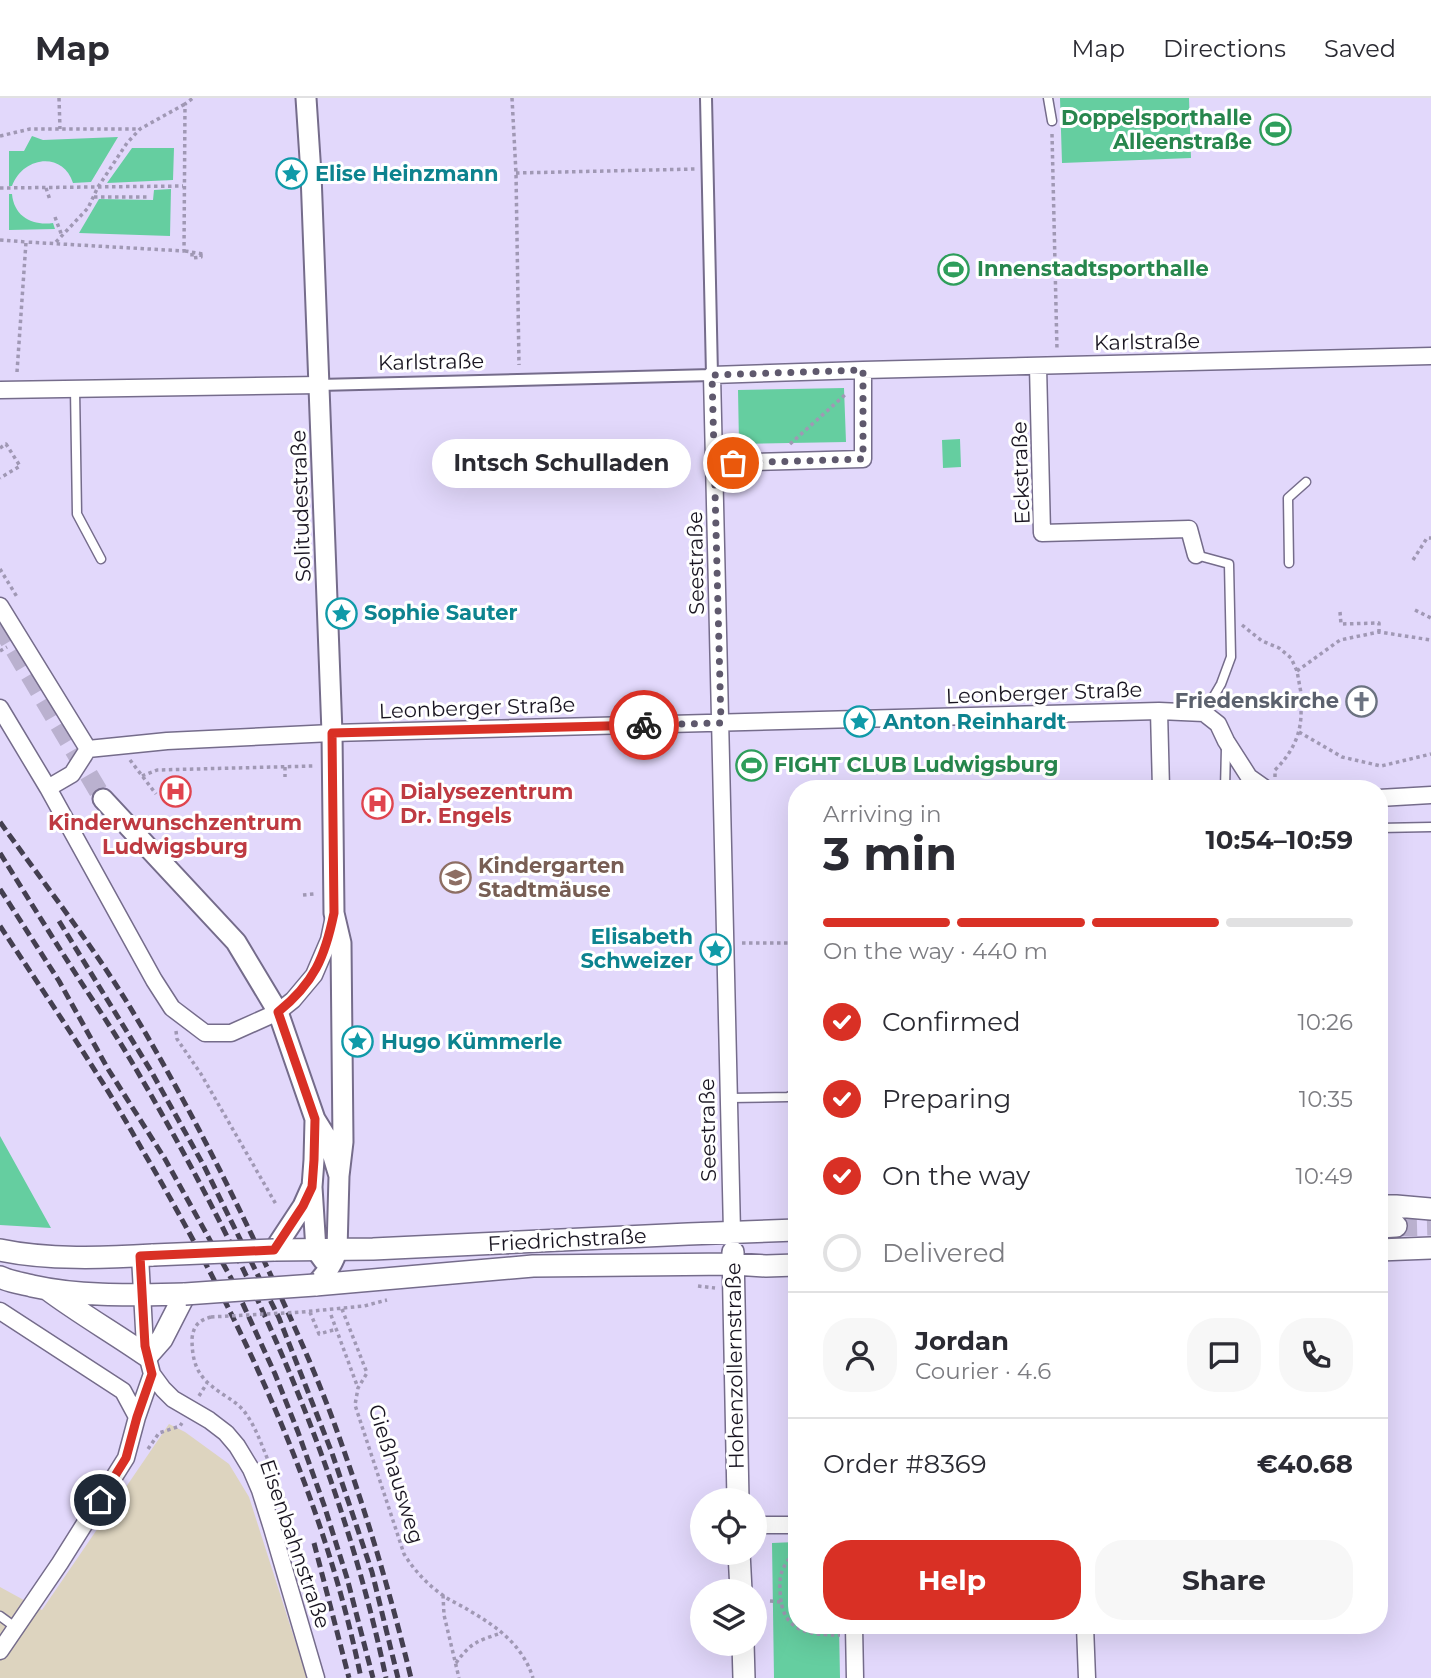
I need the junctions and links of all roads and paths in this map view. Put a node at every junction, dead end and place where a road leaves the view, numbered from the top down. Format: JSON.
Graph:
{"nodes":[{"id":1,"x":59,"y":98,"type":"edge"},
{"id":2,"x":193,"y":98,"type":"edge"},
{"id":3,"x":306,"y":98,"type":"edge"},
{"id":4,"x":512,"y":98,"type":"edge"},
{"id":5,"x":706,"y":98,"type":"edge"},
{"id":6,"x":1048,"y":98,"type":"edge"},
{"id":7,"x":186,"y":104,"type":"junction"},
{"id":8,"x":1052,"y":121,"type":"joint"},
{"id":9,"x":60,"y":129,"type":"junction"},
{"id":10,"x":139,"y":129,"type":"junction"},
{"id":11,"x":0,"y":136,"type":"edge"},
{"id":12,"x":708,"y":169,"type":"junction"},
{"id":13,"x":516,"y":173,"type":"junction"},
{"id":14,"x":184,"y":180,"type":"junction"},
{"id":15,"x":193,"y":180,"type":"dead end"},
{"id":16,"x":184,"y":186,"type":"junction"},
{"id":17,"x":98,"y":187,"type":"junction"},
{"id":18,"x":0,"y":188,"type":"edge"},
{"id":19,"x":46,"y":188,"type":"junction"},
{"id":20,"x":94,"y":197,"type":"junction"},
{"id":21,"x":150,"y":197,"type":"dead end"},
{"id":22,"x":50,"y":200,"type":"dead end"},
{"id":23,"x":55,"y":216,"type":"dead end"},
{"id":24,"x":62,"y":236,"type":"junction"},
{"id":25,"x":0,"y":240,"type":"edge"},
{"id":26,"x":26,"y":242,"type":"junction"},
{"id":27,"x":55,"y":243,"type":"junction"},
{"id":28,"x":184,"y":251,"type":"junction"},
{"id":29,"x":202,"y":253,"type":"dead end"},
{"id":30,"x":1431,"y":356,"type":"edge"},
{"id":31,"x":1058,"y":365,"type":"junction"},
{"id":32,"x":1038,"y":366,"type":"junction"},
{"id":33,"x":863,"y":370,"type":"junction"},
{"id":34,"x":712,"y":375,"type":"junction"},
{"id":35,"x":519,"y":381,"type":"junction"},
{"id":36,"x":319,"y":385,"type":"junction"},
{"id":37,"x":75,"y":389,"type":"junction"},
{"id":38,"x":8,"y":390,"type":"edge"},
{"id":39,"x":0,"y":449,"type":"edge"},
{"id":40,"x":771,"y":462,"type":"junction"},
{"id":41,"x":714,"y":463,"type":"junction"},
{"id":42,"x":0,"y":478,"type":"edge"},
{"id":43,"x":1306,"y":482,"type":"dead end"},
{"id":44,"x":1431,"y":538,"type":"edge"},
{"id":45,"x":1196,"y":555,"type":"joint"},
{"id":46,"x":101,"y":559,"type":"dead end"},
{"id":47,"x":1413,"y":560,"type":"dead end"},
{"id":48,"x":1289,"y":563,"type":"dead end"},
{"id":49,"x":0,"y":607,"type":"edge"},
{"id":50,"x":1415,"y":610,"type":"dead end"},
{"id":51,"x":1340,"y":612,"type":"dead end"},
{"id":52,"x":1230,"y":615,"type":"junction"},
{"id":53,"x":1431,"y":618,"type":"edge"},
{"id":54,"x":1379,"y":632,"type":"junction"},
{"id":55,"x":1431,"y":640,"type":"edge"},
{"id":56,"x":1297,"y":671,"type":"junction"},
{"id":57,"x":1301,"y":693,"type":"dead end"},
{"id":58,"x":0,"y":708,"type":"edge"},
{"id":59,"x":1301,"y":709,"type":"dead end"},
{"id":60,"x":1159,"y":711,"type":"junction"},
{"id":61,"x":1204,"y":713,"type":"junction"},
{"id":62,"x":721,"y":723,"type":"junction"},
{"id":63,"x":1299,"y":732,"type":"junction"},
{"id":64,"x":332,"y":733,"type":"junction"},
{"id":65,"x":1226,"y":741,"type":"junction"},
{"id":66,"x":117,"y":745,"type":"junction"},
{"id":67,"x":88,"y":749,"type":"junction"},
{"id":68,"x":1431,"y":754,"type":"edge"},
{"id":69,"x":313,"y":766,"type":"dead end"},
{"id":70,"x":285,"y":767,"type":"junction"},
{"id":71,"x":142,"y":776,"type":"junction"},
{"id":72,"x":285,"y":777,"type":"dead end"},
{"id":73,"x":1161,"y":780,"type":"edge"},
{"id":74,"x":1225,"y":780,"type":"edge"},
{"id":75,"x":1259,"y":780,"type":"edge"},
{"id":76,"x":1271,"y":780,"type":"edge"},
{"id":77,"x":48,"y":788,"type":"junction"},
{"id":78,"x":156,"y":794,"type":"dead end"},
{"id":79,"x":1431,"y":795,"type":"edge"},
{"id":80,"x":1388,"y":797,"type":"edge"},
{"id":81,"x":103,"y":799,"type":"tunnel mouth"},
{"id":82,"x":1431,"y":827,"type":"edge"},
{"id":83,"x":1388,"y":828,"type":"edge"},
{"id":84,"x":315,"y":894,"type":"dead end"},
{"id":85,"x":303,"y":895,"type":"dead end"},
{"id":86,"x":334,"y":913,"type":"junction"},
{"id":87,"x":788,"y":943,"type":"edge"},
{"id":88,"x":726,"y":944,"type":"junction"},
{"id":89,"x":172,"y":1009,"type":"junction"},
{"id":90,"x":278,"y":1012,"type":"junction"},
{"id":91,"x":788,"y":1097,"type":"edge"},
{"id":92,"x":729,"y":1098,"type":"junction"},
{"id":93,"x":315,"y":1119,"type":"junction"},
{"id":94,"x":339,"y":1176,"type":"junction"},
{"id":95,"x":312,"y":1187,"type":"junction"},
{"id":96,"x":278,"y":1206,"type":"dead end"},
{"id":97,"x":1388,"y":1206,"type":"edge"},
{"id":98,"x":1431,"y":1209,"type":"edge"},
{"id":99,"x":788,"y":1230,"type":"edge"},
{"id":100,"x":732,"y":1232,"type":"junction"},
{"id":101,"x":1431,"y":1248,"type":"edge"},
{"id":102,"x":0,"y":1250,"type":"edge"},
{"id":103,"x":274,"y":1250,"type":"junction"},
{"id":104,"x":1388,"y":1250,"type":"edge"},
{"id":105,"x":147,"y":1255,"type":"junction"},
{"id":106,"x":328,"y":1255,"type":"junction"},
{"id":107,"x":734,"y":1264,"type":"junction"},
{"id":108,"x":788,"y":1265,"type":"edge"},
{"id":109,"x":0,"y":1277,"type":"edge"},
{"id":110,"x":355,"y":1281,"type":"junction"},
{"id":111,"x":687,"y":1284,"type":"dead end"},
{"id":112,"x":315,"y":1285,"type":"junction"},
{"id":113,"x":47,"y":1289,"type":"junction"},
{"id":114,"x":734,"y":1290,"type":"junction"},
{"id":115,"x":185,"y":1294,"type":"junction"},
{"id":116,"x":142,"y":1295,"type":"junction"},
{"id":117,"x":388,"y":1300,"type":"dead end"},
{"id":118,"x":342,"y":1309,"type":"junction"},
{"id":119,"x":0,"y":1311,"type":"edge"},
{"id":120,"x":310,"y":1312,"type":"junction"},
{"id":121,"x":331,"y":1315,"type":"dead end"},
{"id":122,"x":337,"y":1329,"type":"junction"},
{"id":123,"x":149,"y":1365,"type":"junction"},
{"id":124,"x":358,"y":1388,"type":"junction"},
{"id":125,"x":191,"y":1409,"type":"junction"},
{"id":126,"x":137,"y":1417,"type":"junction"},
{"id":127,"x":126,"y":1458,"type":"junction"},
{"id":128,"x":738,"y":1488,"type":"edge"},
{"id":129,"x":767,"y":1525,"type":"edge"},
{"id":130,"x":788,"y":1525,"type":"edge"},
{"id":131,"x":788,"y":1561,"type":"edge"},
{"id":132,"x":443,"y":1595,"type":"junction"},
{"id":133,"x":771,"y":1601,"type":"dead end"},
{"id":134,"x":781,"y":1602,"type":"junction"},
{"id":135,"x":0,"y":1616,"type":"edge"},
{"id":136,"x":788,"y":1620,"type":"edge"},
{"id":137,"x":15,"y":1627,"type":"junction"},
{"id":138,"x":501,"y":1633,"type":"junction"},
{"id":139,"x":854,"y":1634,"type":"edge"},
{"id":140,"x":1085,"y":1634,"type":"edge"},
{"id":141,"x":0,"y":1651,"type":"edge"},
{"id":142,"x":743,"y":1656,"type":"edge"},
{"id":143,"x":456,"y":1663,"type":"junction"},
{"id":144,"x":316,"y":1678,"type":"edge"},
{"id":145,"x":459,"y":1678,"type":"edge"},
{"id":146,"x":533,"y":1678,"type":"edge"},
{"id":147,"x":744,"y":1678,"type":"edge"},
{"id":148,"x":855,"y":1678,"type":"edge"},
{"id":149,"x":1087,"y":1678,"type":"edge"}],
"edges":[{"from":1,"to":9,"type":"path"},
{"from":2,"to":7,"type":"path"},
{"from":3,"to":36,"type":"street","name":"Solitudestraße"},
{"from":4,"to":13,"type":"path"},
{"from":5,"to":12,"type":"street","name":"Seestraße"},
{"from":6,"to":8,"type":"lane"},
{"from":7,"to":10,"type":"path"},
{"from":7,"to":14,"type":"path"},
{"from":8,"to":31,"type":"path"},
{"from":9,"to":10,"type":"path"},
{"from":9,"to":11,"type":"path"},
{"from":10,"to":17,"type":"path"},
{"from":12,"to":13,"type":"path"},
{"from":12,"to":34,"type":"street","name":"Seestraße"},
{"from":13,"to":35,"type":"path"},
{"from":14,"to":15,"type":"path"},
{"from":14,"to":16,"type":"path"},
{"from":16,"to":17,"type":"path"},
{"from":16,"to":28,"type":"path"},
{"from":17,"to":19,"type":"path"},
{"from":17,"to":20,"type":"path"},
{"from":18,"to":19,"type":"path"},
{"from":19,"to":22,"type":"path"},
{"from":20,"to":21,"type":"path"},
{"from":20,"to":24,"type":"path"},
{"from":23,"to":24,"type":"path"},
{"from":24,"to":27,"type":"path"},
{"from":25,"to":26,"type":"path"},
{"from":26,"to":27,"type":"path"},
{"from":26,"to":38,"type":"path"},
{"from":27,"to":28,"type":"path"},
{"from":28,"to":29,"type":"path"},
{"from":30,"to":31,"type":"street","name":"Karlstraße"},
{"from":31,"to":32,"type":"street","name":"Karlstraße"},
{"from":32,"to":33,"type":"street","name":"Karlstraße"},
{"from":32,"to":45,"type":"street","name":"Eckstraße"},
{"from":33,"to":34,"type":"street","name":"Karlstraße"},
{"from":33,"to":40,"type":"path"},
{"from":33,"to":40,"type":"street"},
{"from":34,"to":35,"type":"street","name":"Karlstraße"},
{"from":34,"to":41,"type":"street","name":"Seestraße"},
{"from":35,"to":36,"type":"street","name":"Karlstraße"},
{"from":36,"to":37,"type":"street","name":"Karlstraße"},
{"from":36,"to":64,"type":"street","name":"Solitudestraße"},
{"from":37,"to":38,"type":"street","name":"Karlstraße"},
{"from":37,"to":46,"type":"lane"},
{"from":39,"to":42,"type":"path"},
{"from":40,"to":41,"type":"street"},
{"from":41,"to":62,"type":"street","name":"Seestraße"},
{"from":43,"to":48,"type":"lane"},
{"from":44,"to":47,"type":"path"},
{"from":45,"to":52,"type":"lane"},
{"from":49,"to":67,"type":"street"},
{"from":50,"to":53,"type":"path"},
{"from":51,"to":54,"type":"path"},
{"from":52,"to":56,"type":"path"},
{"from":52,"to":61,"type":"lane"},
{"from":54,"to":55,"type":"path"},
{"from":54,"to":56,"type":"path"},
{"from":56,"to":57,"type":"path"},
{"from":58,"to":77,"type":"street"},
{"from":59,"to":63,"type":"path"},
{"from":60,"to":61,"type":"street","name":"Leonberger Straße"},
{"from":60,"to":62,"type":"street","name":"Leonberger Straße"},
{"from":60,"to":73,"type":"street"},
{"from":61,"to":65,"type":"street"},
{"from":62,"to":64,"type":"street","name":"Leonberger Straße"},
{"from":62,"to":88,"type":"street","name":"Seestraße"},
{"from":63,"to":68,"type":"path"},
{"from":63,"to":76,"type":"path"},
{"from":64,"to":66,"type":"street","name":"Leonberger Straße"},
{"from":64,"to":86,"type":"street","name":"Solitudestraße"},
{"from":65,"to":74,"type":"lane"},
{"from":65,"to":75,"type":"street"},
{"from":66,"to":67,"type":"street","name":"Leonberger Straße"},
{"from":66,"to":71,"type":"path"},
{"from":67,"to":77,"type":"street"},
{"from":69,"to":70,"type":"path"},
{"from":70,"to":71,"type":"path"},
{"from":70,"to":72,"type":"path"},
{"from":71,"to":78,"type":"path"},
{"from":77,"to":89,"type":"street"},
{"from":79,"to":80,"type":"street"},
{"from":81,"to":90,"type":"street"},
{"from":82,"to":83,"type":"lane"},
{"from":84,"to":85,"type":"path"},
{"from":86,"to":90,"type":"street","name":"Solitudestraße"},
{"from":86,"to":94,"type":"street","name":"Solitudestraße"},
{"from":87,"to":88,"type":"path"},
{"from":88,"to":92,"type":"street","name":"Seestraße"},
{"from":89,"to":90,"type":"street"},
{"from":89,"to":96,"type":"path"},
{"from":90,"to":93,"type":"street"},
{"from":91,"to":92,"type":"lane"},
{"from":92,"to":100,"type":"street","name":"Seestraße"},
{"from":93,"to":94,"type":"street"},
{"from":93,"to":95,"type":"street"},
{"from":94,"to":106,"type":"street"},
{"from":95,"to":103,"type":"street"},
{"from":95,"to":106,"type":"street"},
{"from":97,"to":98,"type":"main road"},
{"from":99,"to":100,"type":"main road","name":"Friedrichstraße"},
{"from":100,"to":106,"type":"main road","name":"Friedrichstraße"},
{"from":100,"to":107,"type":"main road","name":"Hohenzollernstraße"},
{"from":101,"to":104,"type":"main road"},
{"from":102,"to":105,"type":"main road","name":"Friedrichstraße"},
{"from":103,"to":105,"type":"main road","name":"Friedrichstraße","bridge":true},
{"from":103,"to":106,"type":"main road","name":"Friedrichstraße"},
{"from":105,"to":116,"type":"street"},
{"from":106,"to":110,"type":"street"},
{"from":106,"to":112,"type":"street"},
{"from":107,"to":108,"type":"main road","name":"Friedrichstraße"},
{"from":107,"to":110,"type":"main road","name":"Friedrichstraße"},
{"from":107,"to":114,"type":"main road","name":"Hohenzollernstraße"},
{"from":109,"to":113,"type":"main road","name":"Friedrichstraße"},
{"from":110,"to":112,"type":"main road","name":"Friedrichstraße"},
{"from":111,"to":114,"type":"path"},
{"from":112,"to":115,"type":"main road","name":"Friedrichstraße","bridge":true},
{"from":113,"to":116,"type":"main road","name":"Friedrichstraße"},
{"from":113,"to":123,"type":"main road"},
{"from":114,"to":128,"type":"main road","name":"Hohenzollernstraße"},
{"from":115,"to":116,"type":"main road","name":"Friedrichstraße"},
{"from":115,"to":123,"type":"main road"},
{"from":116,"to":123,"type":"street"},
{"from":117,"to":118,"type":"path"},
{"from":118,"to":120,"type":"path"},
{"from":118,"to":124,"type":"path"},
{"from":119,"to":126,"type":"street"},
{"from":120,"to":122,"type":"path"},
{"from":120,"to":125,"type":"path","bridge":true},
{"from":121,"to":122,"type":"path"},
{"from":122,"to":124,"type":"path"},
{"from":123,"to":125,"type":"street","name":"Eisenbahnstraße"},
{"from":123,"to":126,"type":"street"},
{"from":124,"to":132,"type":"path","name":"Gießhausweg"},
{"from":125,"to":127,"type":"path"},
{"from":125,"to":144,"type":"street","name":"Eisenbahnstraße"},
{"from":126,"to":127,"type":"street"},
{"from":127,"to":137,"type":"street"},
{"from":129,"to":130,"type":"street"},
{"from":131,"to":134,"type":"path"},
{"from":132,"to":138,"type":"path","name":"Gießhausweg"},
{"from":132,"to":143,"type":"path"},
{"from":133,"to":134,"type":"path"},
{"from":134,"to":136,"type":"path"},
{"from":135,"to":137,"type":"lane"},
{"from":137,"to":141,"type":"street"},
{"from":138,"to":143,"type":"path"},
{"from":138,"to":146,"type":"path","name":"Gießhausweg"},
{"from":139,"to":148,"type":"street"},
{"from":140,"to":149,"type":"street"},
{"from":142,"to":147,"type":"main road"},
{"from":143,"to":145,"type":"path"}]}
